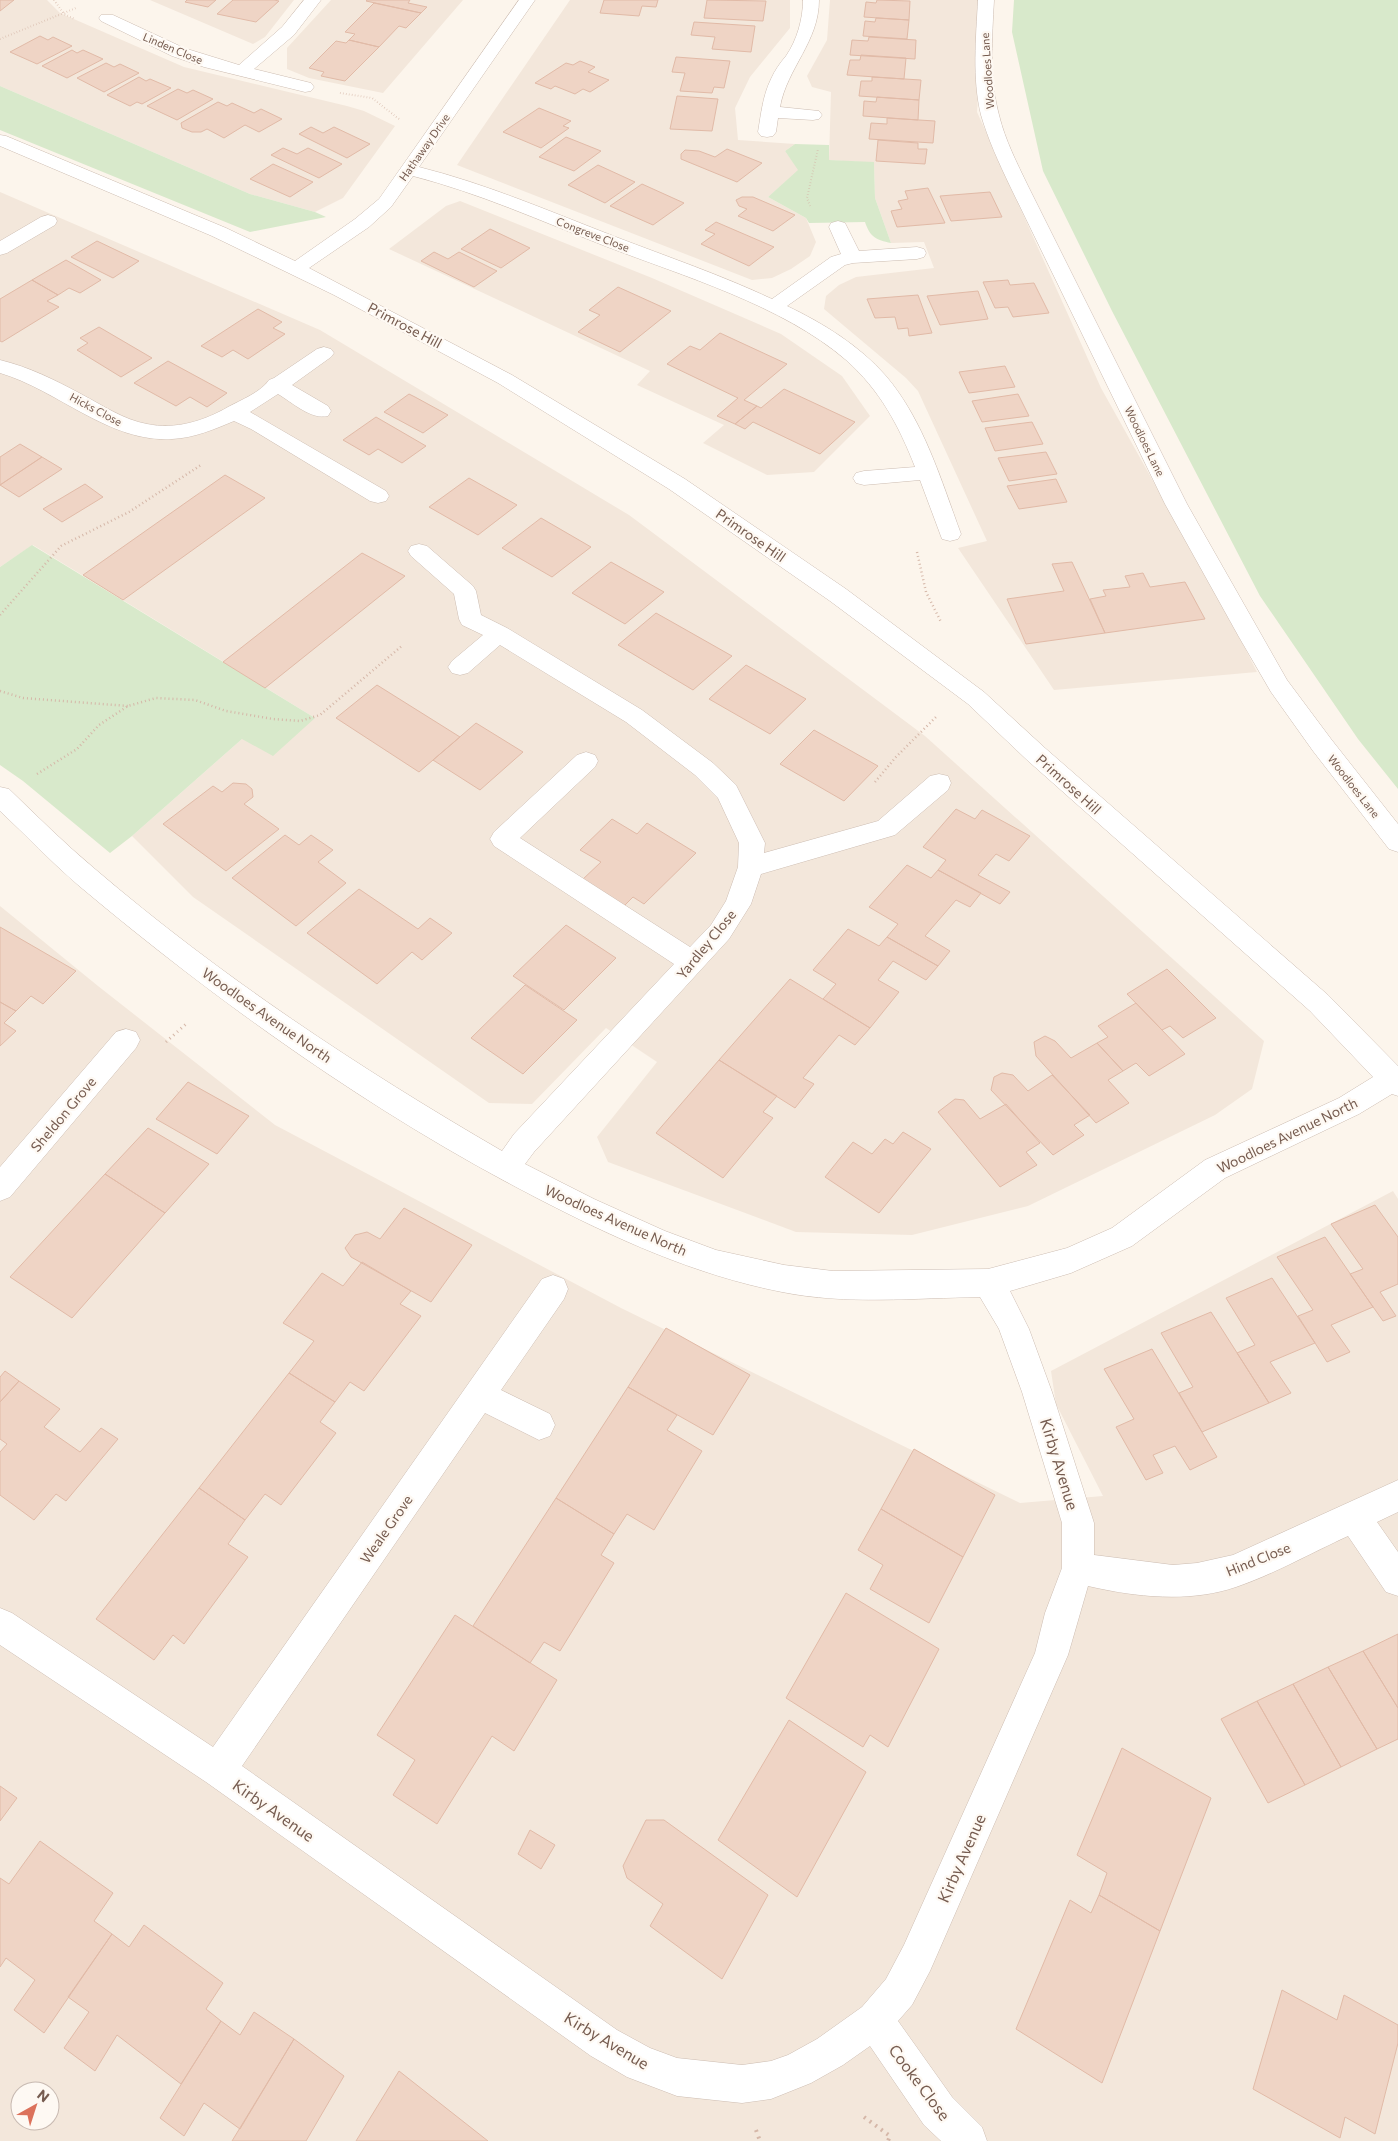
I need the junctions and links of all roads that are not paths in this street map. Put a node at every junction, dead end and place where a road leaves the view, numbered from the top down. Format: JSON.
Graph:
{"nodes":[{"id":1,"x":313,"y":0,"type":"edge"},
{"id":2,"x":527,"y":0,"type":"edge"},
{"id":3,"x":811,"y":0,"type":"edge"},
{"id":4,"x":986,"y":0,"type":"edge"},
{"id":5,"x":107,"y":18,"type":"dead end"},
{"id":6,"x":242,"y":71,"type":"junction"},
{"id":7,"x":305,"y":87,"type":"road end"},
{"id":8,"x":770,"y":112,"type":"junction"},
{"id":9,"x":814,"y":115,"type":"dead end"},
{"id":10,"x":767,"y":132,"type":"dead end"},
{"id":11,"x":0,"y":140,"type":"edge"},
{"id":12,"x":409,"y":170,"type":"junction"},
{"id":13,"x":48,"y":221,"type":"dead end"},
{"id":14,"x":838,"y":227,"type":"dead end"},
{"id":15,"x":4,"y":241,"type":"edge"},
{"id":16,"x":917,"y":253,"type":"dead end"},
{"id":17,"x":852,"y":257,"type":"junction"},
{"id":18,"x":296,"y":269,"type":"junction"},
{"id":19,"x":773,"y":307,"type":"junction"},
{"id":20,"x":324,"y":353,"type":"dead end"},
{"id":21,"x":0,"y":366,"type":"edge"},
{"id":22,"x":276,"y":384,"type":"junction"},
{"id":23,"x":321,"y":410,"type":"dead end"},
{"id":24,"x":235,"y":413,"type":"junction"},
{"id":25,"x":926,"y":473,"type":"junction"},
{"id":26,"x":864,"y":478,"type":"dead end"},
{"id":27,"x":378,"y":496,"type":"dead end"},
{"id":28,"x":950,"y":534,"type":"road end"},
{"id":29,"x":419,"y":552,"type":"dead end"},
{"id":30,"x":498,"y":634,"type":"junction"},
{"id":31,"x":460,"y":667,"type":"dead end"},
{"id":32,"x":586,"y":761,"type":"dead end"},
{"id":33,"x":938,"y":783,"type":"dead end"},
{"id":34,"x":0,"y":796,"type":"edge"},
{"id":35,"x":1398,"y":842,"type":"edge"},
{"id":36,"x":751,"y":867,"type":"junction"},
{"id":37,"x":693,"y":963,"type":"junction"},
{"id":38,"x":126,"y":1040,"type":"dead end"},
{"id":39,"x":1396,"y":1081,"type":"edge"},
{"id":40,"x":506,"y":1168,"type":"junction"},
{"id":41,"x":1,"y":1184,"type":"edge"},
{"id":42,"x":988,"y":1283,"type":"junction"},
{"id":43,"x":553,"y":1289,"type":"dead end"},
{"id":44,"x":480,"y":1395,"type":"junction"},
{"id":45,"x":539,"y":1425,"type":"dead end"},
{"id":46,"x":1398,"y":1496,"type":"edge"},
{"id":47,"x":1354,"y":1517,"type":"junction"},
{"id":48,"x":1078,"y":1568,"type":"junction"},
{"id":49,"x":1398,"y":1580,"type":"edge"},
{"id":50,"x":0,"y":1625,"type":"edge"},
{"id":51,"x":218,"y":1770,"type":"junction"},
{"id":52,"x":875,"y":2020,"type":"junction"},
{"id":53,"x":968,"y":2141,"type":"edge"}],
"edges":[{"from":1,"to":6,"type":"street"},
{"from":2,"to":12,"type":"street","name":"Hathaway Drive"},
{"from":3,"to":8,"type":"street"},
{"from":4,"to":35,"type":"street","name":"Woodloes Lane"},
{"from":5,"to":6,"type":"street","name":"Linden Close"},
{"from":6,"to":7,"type":"street","name":"Linden Close"},
{"from":8,"to":9,"type":"street"},
{"from":8,"to":10,"type":"street"},
{"from":11,"to":18,"type":"street","name":"Primrose Hill"},
{"from":12,"to":18,"type":"street","name":"Hathaway Drive"},
{"from":12,"to":19,"type":"street","name":"Congreve Close"},
{"from":13,"to":15,"type":"street"},
{"from":14,"to":17,"type":"street"},
{"from":16,"to":17,"type":"street"},
{"from":17,"to":19,"type":"street"},
{"from":18,"to":39,"type":"street","name":"Primrose Hill"},
{"from":19,"to":25,"type":"street","name":"Congreve Close"},
{"from":20,"to":22,"type":"street","name":"Hicks Close"},
{"from":21,"to":24,"type":"street","name":"Hicks Close"},
{"from":22,"to":23,"type":"street"},
{"from":22,"to":24,"type":"street","name":"Hicks Close"},
{"from":24,"to":27,"type":"street"},
{"from":25,"to":26,"type":"street"},
{"from":25,"to":28,"type":"street","name":"Congreve Close"},
{"from":29,"to":30,"type":"street","name":"Yardley Close"},
{"from":30,"to":31,"type":"street"},
{"from":30,"to":36,"type":"street","name":"Yardley Close"},
{"from":32,"to":37,"type":"street"},
{"from":33,"to":36,"type":"street"},
{"from":34,"to":40,"type":"street","name":"Woodloes Avenue North"},
{"from":36,"to":37,"type":"street","name":"Yardley Close"},
{"from":37,"to":40,"type":"street","name":"Yardley Close"},
{"from":38,"to":41,"type":"street","name":"Sheldon Grove"},
{"from":39,"to":42,"type":"street","name":"Woodloes Avenue North"},
{"from":40,"to":42,"type":"street","name":"Woodloes Avenue North"},
{"from":42,"to":48,"type":"street","name":"Kirby Avenue"},
{"from":43,"to":44,"type":"street","name":"Weale Grove"},
{"from":44,"to":45,"type":"street"},
{"from":44,"to":51,"type":"street","name":"Weale Grove"},
{"from":46,"to":47,"type":"street","name":"Hind Close"},
{"from":47,"to":48,"type":"street","name":"Hind Close"},
{"from":47,"to":49,"type":"street"},
{"from":48,"to":52,"type":"street","name":"Kirby Avenue"},
{"from":50,"to":51,"type":"street","name":"Kirby Avenue"},
{"from":51,"to":52,"type":"street","name":"Kirby Avenue"},
{"from":52,"to":53,"type":"street","name":"Cooke Close"}]}
